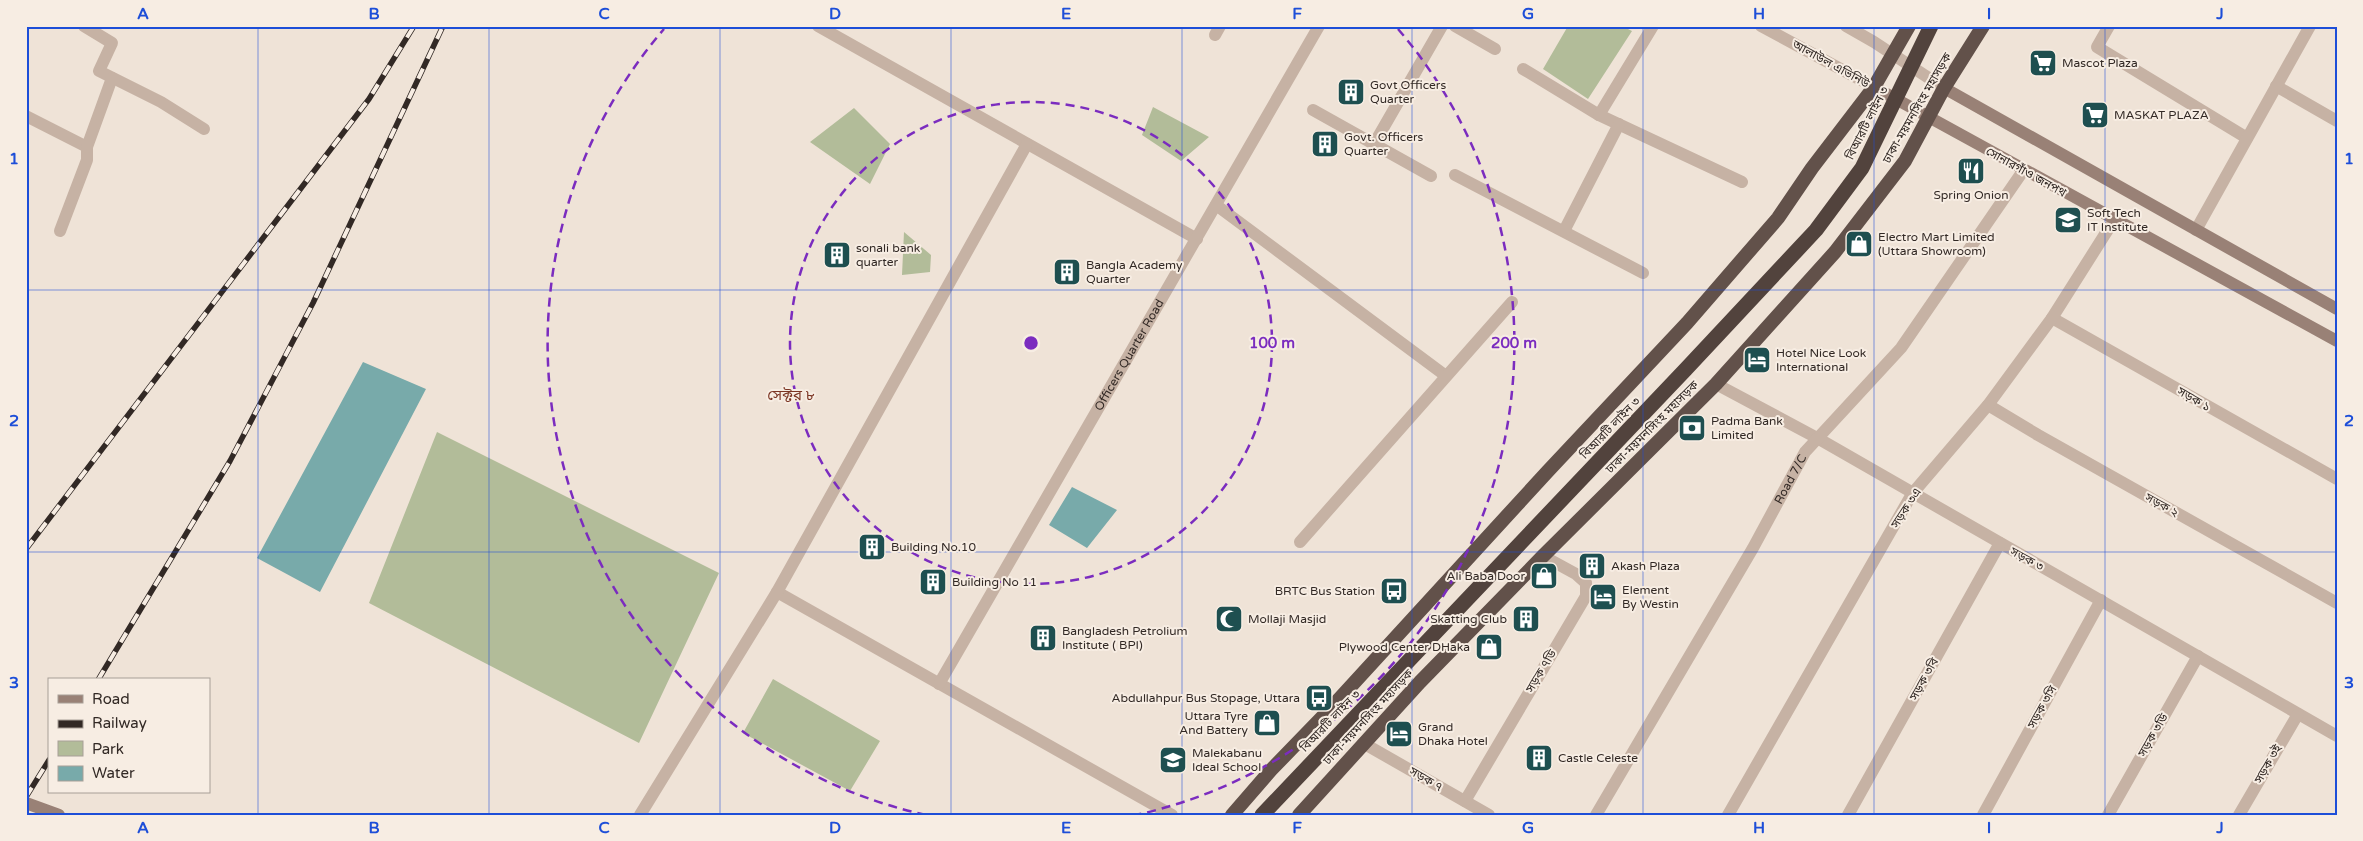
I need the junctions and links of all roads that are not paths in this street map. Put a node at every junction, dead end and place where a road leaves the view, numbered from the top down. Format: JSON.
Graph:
{"nodes":[{"id":1,"x":84,"y":26,"type":"edge"},
{"id":2,"x":818,"y":26,"type":"edge"},
{"id":3,"x":1319,"y":26,"type":"edge"},
{"id":4,"x":1442,"y":26,"type":"edge"},
{"id":5,"x":1455,"y":26,"type":"edge"},
{"id":6,"x":1653,"y":26,"type":"edge"},
{"id":7,"x":1761,"y":26,"type":"edge"},
{"id":8,"x":1846,"y":26,"type":"edge"},
{"id":9,"x":1909,"y":26,"type":"edge"},
{"id":10,"x":1931,"y":26,"type":"edge"},
{"id":11,"x":1983,"y":26,"type":"edge"},
{"id":12,"x":2109,"y":26,"type":"edge"},
{"id":13,"x":2310,"y":26,"type":"edge"},
{"id":14,"x":1495,"y":49,"type":"dead end"},
{"id":15,"x":1523,"y":69,"type":"dead end"},
{"id":16,"x":112,"y":78,"type":"junction"},
{"id":17,"x":2276,"y":86,"type":"junction"},
{"id":18,"x":1874,"y":88,"type":"junction"},
{"id":19,"x":1944,"y":88,"type":"junction"},
{"id":20,"x":1897,"y":100,"type":"junction"},
{"id":21,"x":1313,"y":110,"type":"dead end"},
{"id":22,"x":1599,"y":115,"type":"junction"},
{"id":23,"x":26,"y":116,"type":"edge"},
{"id":24,"x":1928,"y":117,"type":"junction"},
{"id":25,"x":2337,"y":121,"type":"edge"},
{"id":26,"x":1619,"y":124,"type":"junction"},
{"id":27,"x":204,"y":129,"type":"dead end"},
{"id":28,"x":2247,"y":138,"type":"junction"},
{"id":29,"x":1027,"y":144,"type":"junction"},
{"id":30,"x":1374,"y":144,"type":"junction"},
{"id":31,"x":87,"y":147,"type":"junction"},
{"id":32,"x":2024,"y":171,"type":"junction"},
{"id":33,"x":1455,"y":175,"type":"dead end"},
{"id":34,"x":1430,"y":176,"type":"dead end"},
{"id":35,"x":1742,"y":182,"type":"dead end"},
{"id":36,"x":1216,"y":205,"type":"junction"},
{"id":37,"x":2114,"y":220,"type":"junction"},
{"id":38,"x":60,"y":230,"type":"dead end"},
{"id":39,"x":2196,"y":230,"type":"junction"},
{"id":40,"x":1564,"y":231,"type":"junction"},
{"id":41,"x":1197,"y":239,"type":"junction"},
{"id":42,"x":1643,"y":273,"type":"dead end"},
{"id":43,"x":1512,"y":302,"type":"dead end"},
{"id":44,"x":2337,"y":309,"type":"edge"},
{"id":45,"x":2052,"y":318,"type":"junction"},
{"id":46,"x":2337,"y":341,"type":"edge"},
{"id":47,"x":1446,"y":376,"type":"junction"},
{"id":48,"x":1716,"y":384,"type":"junction"},
{"id":49,"x":1988,"y":405,"type":"junction"},
{"id":50,"x":1818,"y":439,"type":"junction"},
{"id":51,"x":2337,"y":479,"type":"edge"},
{"id":52,"x":1912,"y":494,"type":"junction"},
{"id":53,"x":1300,"y":542,"type":"dead end"},
{"id":54,"x":2000,"y":543,"type":"junction"},
{"id":55,"x":1544,"y":556,"type":"junction"},
{"id":56,"x":777,"y":592,"type":"junction"},
{"id":57,"x":2101,"y":600,"type":"junction"},
{"id":58,"x":2337,"y":603,"type":"edge"},
{"id":59,"x":2198,"y":656,"type":"junction"},
{"id":60,"x":939,"y":684,"type":"junction"},
{"id":61,"x":2298,"y":714,"type":"junction"},
{"id":62,"x":2337,"y":736,"type":"edge"},
{"id":63,"x":1363,"y":743,"type":"junction"},
{"id":64,"x":1465,"y":801,"type":"junction"},
{"id":65,"x":26,"y":803,"type":"edge"},
{"id":66,"x":60,"y":815,"type":"edge"},
{"id":67,"x":640,"y":815,"type":"edge"},
{"id":68,"x":1172,"y":815,"type":"edge"},
{"id":69,"x":1232,"y":815,"type":"edge"},
{"id":70,"x":1262,"y":815,"type":"edge"},
{"id":71,"x":1299,"y":815,"type":"edge"},
{"id":72,"x":1490,"y":815,"type":"edge"},
{"id":73,"x":1596,"y":815,"type":"edge"},
{"id":74,"x":1728,"y":815,"type":"edge"},
{"id":75,"x":1848,"y":815,"type":"edge"},
{"id":76,"x":1983,"y":815,"type":"edge"},
{"id":77,"x":2108,"y":815,"type":"edge"},
{"id":78,"x":2239,"y":815,"type":"edge"}],
"edges":[{"from":1,"to":16,"type":"street"},
{"from":2,"to":29,"type":"street"},
{"from":3,"to":36,"type":"street","name":"Officers Quarter Road"},
{"from":4,"to":30,"type":"street"},
{"from":5,"to":14,"type":"street"},
{"from":6,"to":22,"type":"street"},
{"from":7,"to":18,"type":"street","name":"আলাউল এভিনিউ"},
{"from":8,"to":19,"type":"street"},
{"from":9,"to":18,"type":"highway"},
{"from":10,"to":20,"type":"highway","name":"বিআরটি লাইন ৩"},
{"from":11,"to":19,"type":"highway","name":"ঢাকা-ময়মনসিংহ মহাসড়ক"},
{"from":12,"to":28,"type":"street"},
{"from":13,"to":17,"type":"street"},
{"from":15,"to":22,"type":"street"},
{"from":16,"to":27,"type":"street"},
{"from":16,"to":31,"type":"street"},
{"from":17,"to":25,"type":"street"},
{"from":17,"to":28,"type":"street"},
{"from":18,"to":20,"type":"main road","name":"সোনারগাঁও জনপথ"},
{"from":18,"to":69,"type":"highway"},
{"from":19,"to":24,"type":"highway","name":"ঢাকা-ময়মনসিংহ মহাসড়ক"},
{"from":19,"to":39,"type":"main road"},
{"from":20,"to":24,"type":"main road","name":"সোনারগাঁও জনপথ"},
{"from":20,"to":70,"type":"highway","name":"বিআরটি লাইন ৩"},
{"from":21,"to":30,"type":"street"},
{"from":22,"to":26,"type":"street"},
{"from":23,"to":31,"type":"street"},
{"from":24,"to":32,"type":"main road","name":"সোনারগাঁও জনপথ"},
{"from":24,"to":48,"type":"highway","name":"ঢাকা-ময়মনসিংহ মহাসড়ক"},
{"from":26,"to":35,"type":"street"},
{"from":26,"to":40,"type":"street"},
{"from":28,"to":39,"type":"street"},
{"from":29,"to":41,"type":"street"},
{"from":29,"to":56,"type":"street"},
{"from":30,"to":34,"type":"street"},
{"from":31,"to":38,"type":"street"},
{"from":32,"to":37,"type":"main road","name":"সোনারগাঁও জনপথ"},
{"from":32,"to":50,"type":"street","name":"Road 7/C"},
{"from":33,"to":40,"type":"street"},
{"from":36,"to":41,"type":"street","name":"Officers Quarter Road"},
{"from":36,"to":47,"type":"street"},
{"from":37,"to":45,"type":"street","name":"সড়ক ৩এ"},
{"from":37,"to":46,"type":"main road","name":"সোনারগাঁও জনপথ"},
{"from":39,"to":44,"type":"main road"},
{"from":40,"to":42,"type":"street"},
{"from":41,"to":60,"type":"street","name":"Officers Quarter Road"},
{"from":43,"to":47,"type":"street"},
{"from":45,"to":49,"type":"street","name":"সড়ক ৩এ"},
{"from":45,"to":51,"type":"street","name":"সড়ক ১"},
{"from":47,"to":53,"type":"street"},
{"from":48,"to":50,"type":"street","name":"সড়ক ৩"},
{"from":48,"to":55,"type":"highway","name":"ঢাকা-ময়মনসিংহ মহাসড়ক"},
{"from":49,"to":52,"type":"street","name":"সড়ক ৩এ"},
{"from":49,"to":58,"type":"street","name":"সড়ক ২"},
{"from":50,"to":52,"type":"street","name":"সড়ক ৩"},
{"from":50,"to":73,"type":"street","name":"Road 7/C"},
{"from":52,"to":54,"type":"street","name":"সড়ক ৩"},
{"from":52,"to":74,"type":"street","name":"সড়ক ৩এ"},
{"from":54,"to":57,"type":"street","name":"সড়ক ৩"},
{"from":54,"to":75,"type":"street","name":"সড়ক ৩বি"},
{"from":55,"to":63,"type":"highway","name":"ঢাকা-ময়মনসিংহ মহাসড়ক"},
{"from":55,"to":64,"type":"street","name":"সড়ক ৭ডি"},
{"from":56,"to":60,"type":"street"},
{"from":56,"to":67,"type":"street"},
{"from":57,"to":59,"type":"street","name":"সড়ক ৩"},
{"from":57,"to":76,"type":"street","name":"সড়ক ৩সি"},
{"from":59,"to":61,"type":"street","name":"সড়ক ৩"},
{"from":59,"to":77,"type":"street","name":"সড়ক ৩ডি"},
{"from":60,"to":68,"type":"street"},
{"from":61,"to":62,"type":"street","name":"সড়ক ৩"},
{"from":61,"to":78,"type":"street","name":"সড়ক ৩ই"},
{"from":63,"to":64,"type":"street","name":"সড়ক ৭"},
{"from":63,"to":71,"type":"highway","name":"ঢাকা-ময়মনসিংহ মহাসড়ক"},
{"from":64,"to":72,"type":"street","name":"সড়ক ৭"},
{"from":65,"to":66,"type":"main road"}]}
